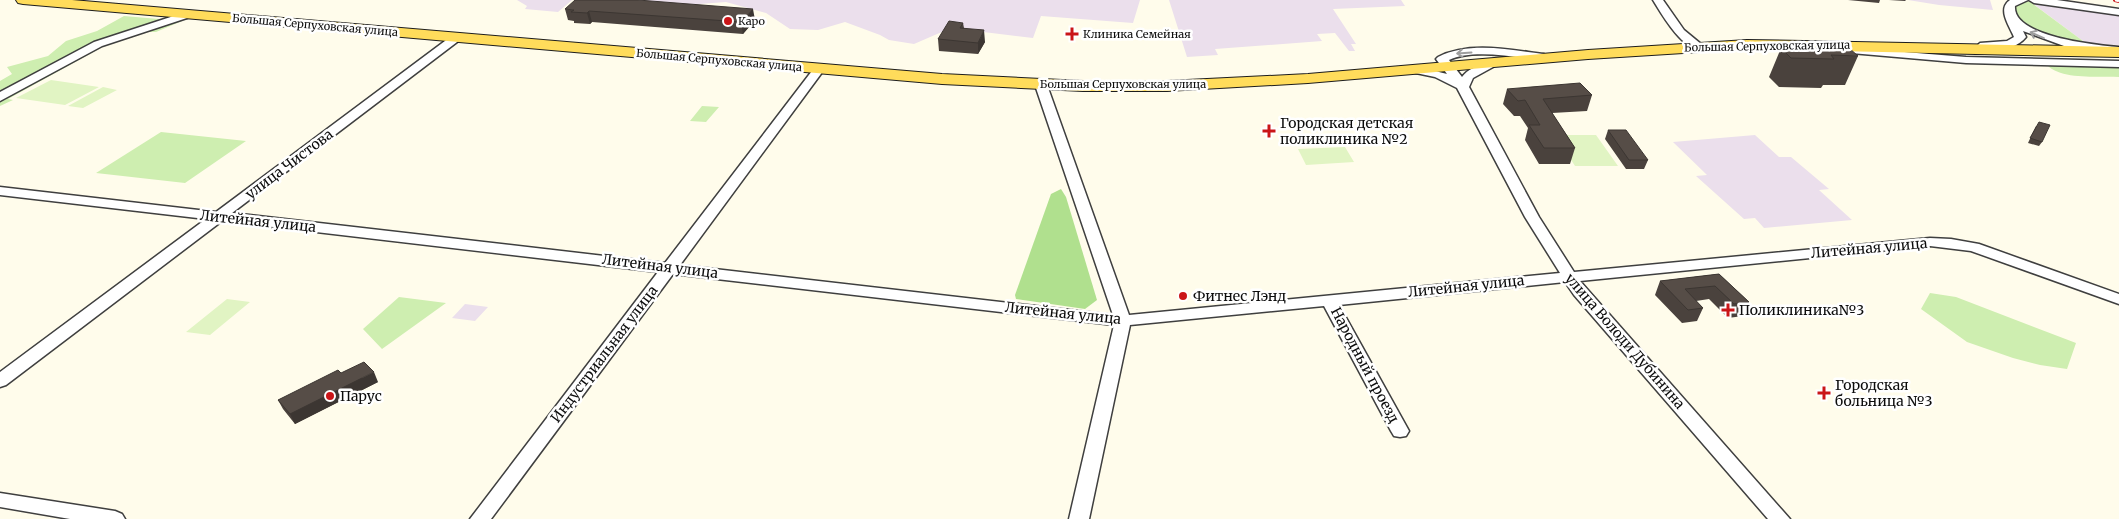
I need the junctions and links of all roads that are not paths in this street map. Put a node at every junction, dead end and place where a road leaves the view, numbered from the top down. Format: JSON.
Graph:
{"nodes":[{"id":1,"x":23,"y":0,"type":"edge"},
{"id":2,"x":1658,"y":0,"type":"edge"},
{"id":3,"x":2023,"y":0,"type":"edge"},
{"id":4,"x":2034,"y":0,"type":"edge"},
{"id":5,"x":2119,"y":12,"type":"edge"},
{"id":6,"x":189,"y":14,"type":"junction"},
{"id":7,"x":2012,"y":20,"type":"junction"},
{"id":8,"x":457,"y":37,"type":"junction"},
{"id":9,"x":1697,"y":46,"type":"junction"},
{"id":10,"x":1940,"y":47,"type":"junction"},
{"id":11,"x":1855,"y":51,"type":"junction"},
{"id":12,"x":2119,"y":51,"type":"edge"},
{"id":13,"x":2119,"y":58,"type":"edge"},
{"id":14,"x":2119,"y":64,"type":"edge"},
{"id":15,"x":1448,"y":67,"type":"junction"},
{"id":16,"x":1488,"y":67,"type":"junction"},
{"id":17,"x":819,"y":69,"type":"junction"},
{"id":18,"x":1415,"y":70,"type":"junction"},
{"id":19,"x":1041,"y":85,"type":"junction"},
{"id":20,"x":1462,"y":86,"type":"junction"},
{"id":21,"x":0,"y":96,"type":"edge"},
{"id":22,"x":0,"y":190,"type":"edge"},
{"id":23,"x":219,"y":217,"type":"junction"},
{"id":24,"x":668,"y":267,"type":"junction"},
{"id":25,"x":1568,"y":277,"type":"junction"},
{"id":26,"x":2119,"y":299,"type":"edge"},
{"id":27,"x":1329,"y":300,"type":"junction"},
{"id":28,"x":1123,"y":321,"type":"junction"},
{"id":29,"x":0,"y":382,"type":"edge"},
{"id":30,"x":1400,"y":431,"type":"dead end"},
{"id":31,"x":0,"y":500,"type":"edge"},
{"id":32,"x":115,"y":519,"type":"edge"},
{"id":33,"x":480,"y":519,"type":"edge"},
{"id":34,"x":1079,"y":519,"type":"edge"},
{"id":35,"x":1780,"y":519,"type":"edge"}],
"edges":[{"from":1,"to":6,"type":"main road","name":"Большая Серпуховская улица"},
{"from":2,"to":9,"type":"street"},
{"from":3,"to":7,"type":"street"},
{"from":4,"to":5,"type":"street"},
{"from":6,"to":8,"type":"main road","name":"Большая Серпуховская улица"},
{"from":6,"to":21,"type":"street"},
{"from":7,"to":10,"type":"street"},
{"from":12,"to":7,"type":"street","one_way":true},
{"from":8,"to":17,"type":"main road","name":"Большая Серпуховская улица"},
{"from":8,"to":23,"type":"street","name":"улица Чистова"},
{"from":9,"to":10,"type":"main road","name":"Большая Серпуховская улица"},
{"from":9,"to":15,"type":"main road","name":"Большая Серпуховская улица","one_way":true},
{"from":10,"to":12,"type":"main road","name":"Большая Серпуховская улица"},
{"from":11,"to":13,"type":"main road","name":"Большая Серпуховская улица"},
{"from":11,"to":14,"type":"street"},
{"from":11,"to":16,"type":"main road","name":"Большая Серпуховская улица"},
{"from":15,"to":16,"type":"main road","name":"Большая Серпуховская улица"},
{"from":15,"to":18,"type":"main road","name":"Большая Серпуховская улица"},
{"from":15,"to":20,"type":"street","name":"улица Володи Дубинина"},
{"from":16,"to":20,"type":"street"},
{"from":17,"to":19,"type":"main road","name":"Большая Серпуховская улица"},
{"from":17,"to":24,"type":"street","name":"Индустриальная улица"},
{"from":18,"to":19,"type":"main road","name":"Большая Серпуховская улица"},
{"from":18,"to":20,"type":"street"},
{"from":19,"to":28,"type":"street"},
{"from":20,"to":25,"type":"street","name":"улица Володи Дубинина"},
{"from":22,"to":23,"type":"street","name":"Литейная улица"},
{"from":23,"to":24,"type":"street","name":"Литейная улица"},
{"from":23,"to":29,"type":"street","name":"улица Чистова"},
{"from":24,"to":28,"type":"street","name":"Литейная улица"},
{"from":24,"to":33,"type":"street","name":"Индустриальная улица"},
{"from":25,"to":26,"type":"street","name":"Литейная улица"},
{"from":25,"to":27,"type":"street","name":"Литейная улица"},
{"from":25,"to":35,"type":"street","name":"улица Володи Дубинина"},
{"from":27,"to":28,"type":"street","name":"Литейная улица"},
{"from":27,"to":30,"type":"street","name":"Народный проезд"},
{"from":28,"to":34,"type":"street"},
{"from":31,"to":32,"type":"street"}]}
